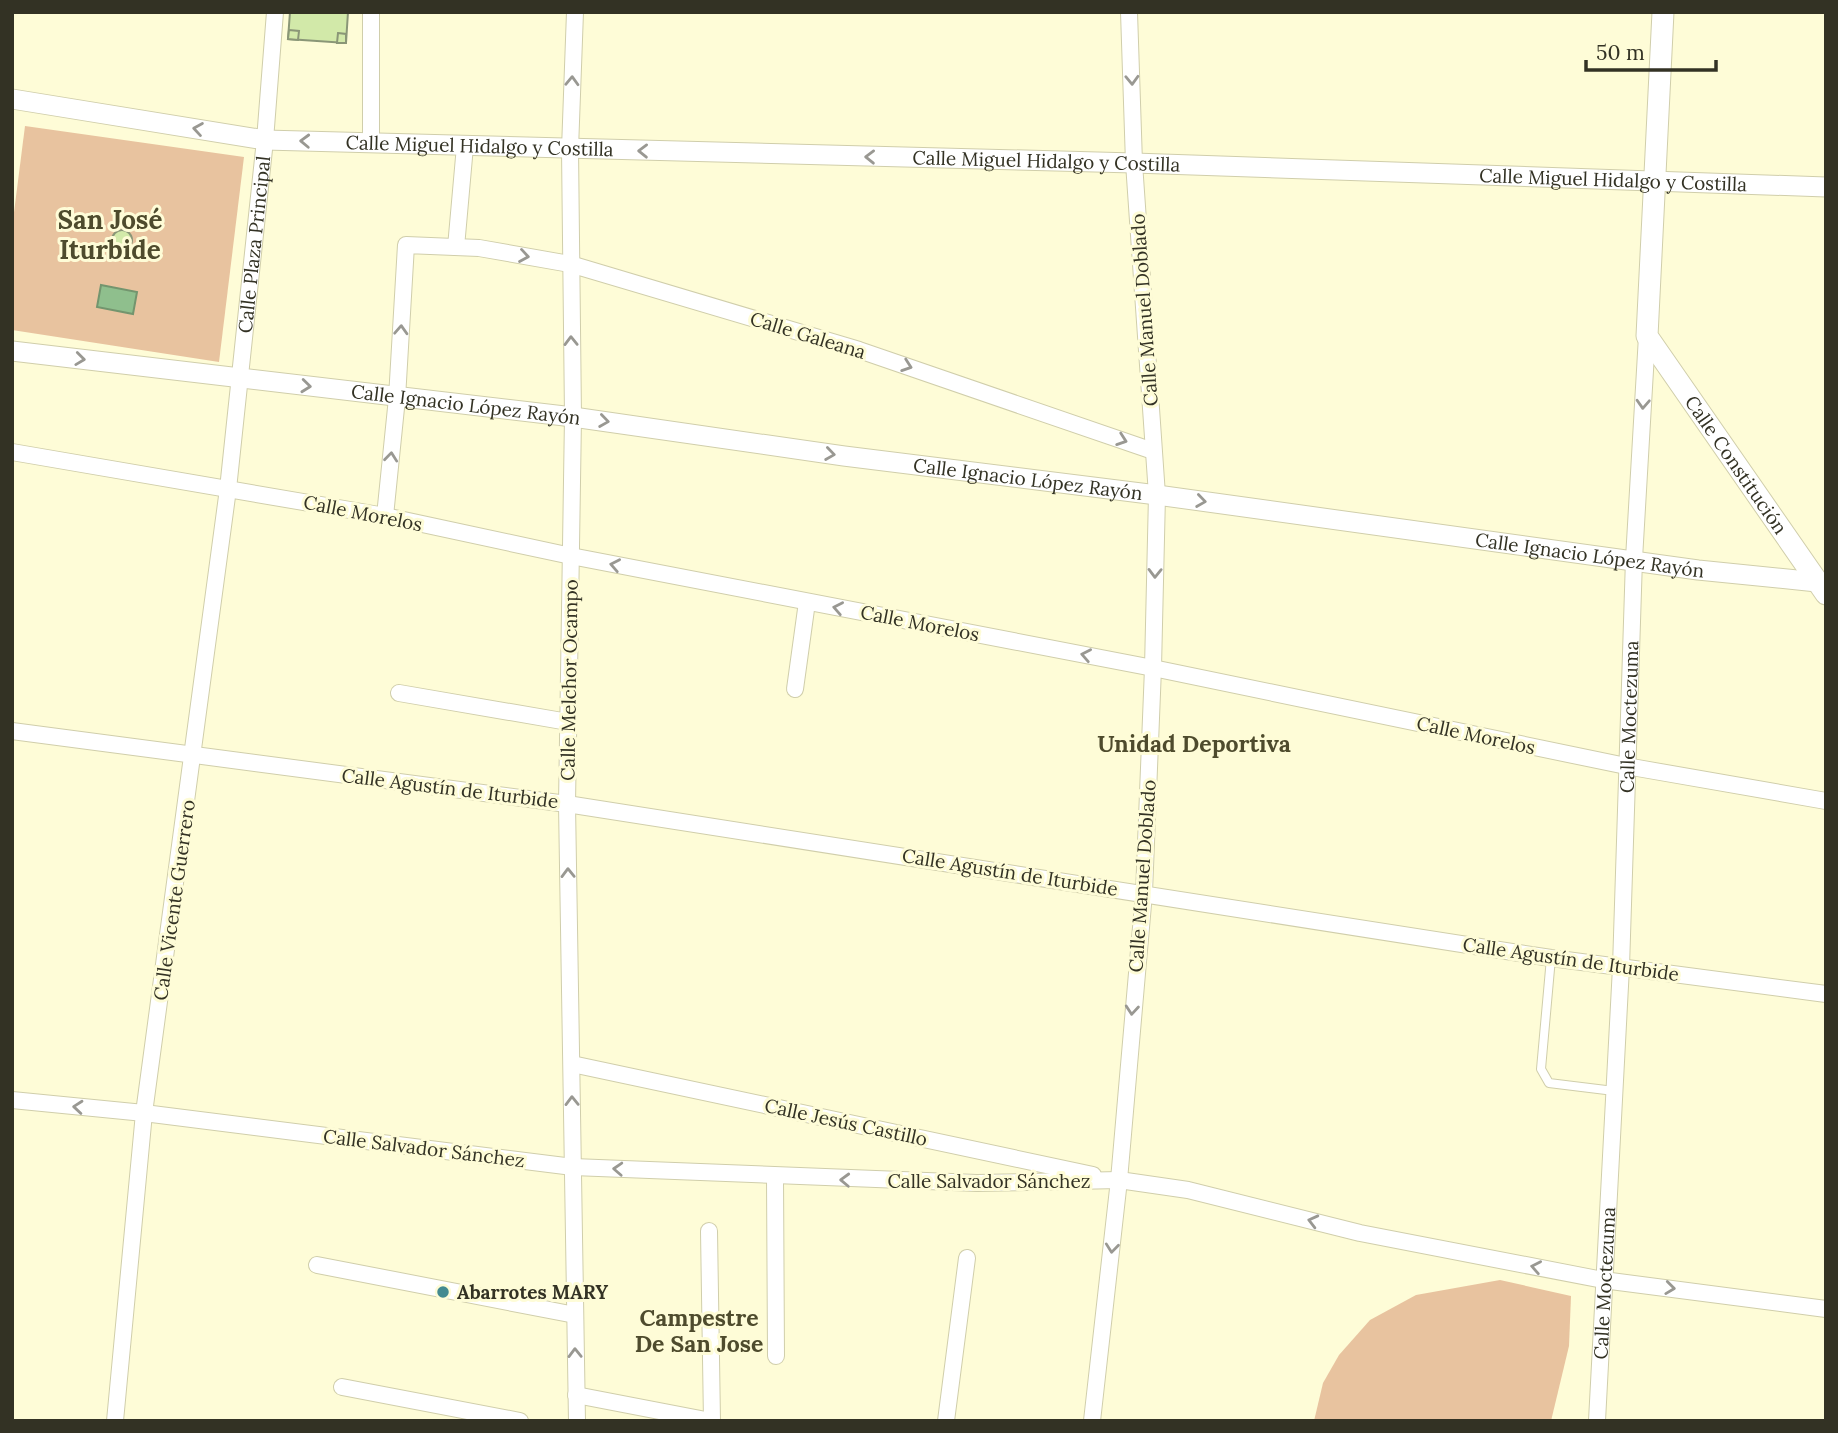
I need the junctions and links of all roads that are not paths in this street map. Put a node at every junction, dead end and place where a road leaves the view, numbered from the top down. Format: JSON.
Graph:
{"nodes":[{"id":1,"x":275,"y":12,"type":"edge"},
{"id":2,"x":370,"y":12,"type":"edge"},
{"id":3,"x":575,"y":12,"type":"edge"},
{"id":4,"x":1129,"y":12,"type":"edge"},
{"id":5,"x":1663,"y":12,"type":"edge"},
{"id":6,"x":12,"y":99,"type":"edge"},
{"id":7,"x":265,"y":140,"type":"junction"},
{"id":8,"x":371,"y":144,"type":"junction"},
{"id":9,"x":465,"y":146,"type":"junction"},
{"id":10,"x":569,"y":149,"type":"junction"},
{"id":11,"x":1134,"y":163,"type":"junction"},
{"id":12,"x":1654,"y":181,"type":"junction"},
{"id":13,"x":1826,"y":187,"type":"edge"},
{"id":14,"x":456,"y":247,"type":"junction"},
{"id":15,"x":570,"y":264,"type":"junction"},
{"id":16,"x":1647,"y":336,"type":"junction"},
{"id":17,"x":12,"y":351,"type":"edge"},
{"id":18,"x":238,"y":379,"type":"junction"},
{"id":19,"x":397,"y":398,"type":"junction"},
{"id":20,"x":573,"y":417,"type":"junction"},
{"id":21,"x":1153,"y":451,"type":"junction"},
{"id":22,"x":12,"y":452,"type":"edge"},
{"id":23,"x":228,"y":489,"type":"junction"},
{"id":24,"x":1157,"y":495,"type":"junction"},
{"id":25,"x":385,"y":516,"type":"junction"},
{"id":26,"x":571,"y":556,"type":"junction"},
{"id":27,"x":1634,"y":559,"type":"junction"},
{"id":28,"x":1821,"y":588,"type":"edge"},
{"id":29,"x":807,"y":602,"type":"junction"},
{"id":30,"x":1153,"y":668,"type":"junction"},
{"id":31,"x":795,"y":689,"type":"dead end"},
{"id":32,"x":399,"y":693,"type":"dead end"},
{"id":33,"x":568,"y":722,"type":"junction"},
{"id":34,"x":12,"y":731,"type":"edge"},
{"id":35,"x":194,"y":755,"type":"junction"},
{"id":36,"x":1626,"y":766,"type":"junction"},
{"id":37,"x":1826,"y":801,"type":"edge"},
{"id":38,"x":567,"y":804,"type":"junction"},
{"id":39,"x":1144,"y":893,"type":"junction"},
{"id":40,"x":1551,"y":958,"type":"junction"},
{"id":41,"x":1621,"y":967,"type":"junction"},
{"id":42,"x":1826,"y":994,"type":"edge"},
{"id":43,"x":572,"y":1064,"type":"junction"},
{"id":44,"x":1614,"y":1091,"type":"junction"},
{"id":45,"x":12,"y":1100,"type":"edge"},
{"id":46,"x":144,"y":1113,"type":"junction"},
{"id":47,"x":573,"y":1167,"type":"junction"},
{"id":48,"x":775,"y":1178,"type":"junction"},
{"id":49,"x":1119,"y":1180,"type":"junction"},
{"id":50,"x":709,"y":1231,"type":"dead end"},
{"id":51,"x":967,"y":1258,"type":"dead end"},
{"id":52,"x":317,"y":1265,"type":"dead end"},
{"id":53,"x":1603,"y":1280,"type":"junction"},
{"id":54,"x":1826,"y":1308,"type":"edge"},
{"id":55,"x":575,"y":1315,"type":"junction"},
{"id":56,"x":776,"y":1356,"type":"dead end"},
{"id":57,"x":342,"y":1387,"type":"dead end"},
{"id":58,"x":576,"y":1395,"type":"junction"},
{"id":59,"x":115,"y":1421,"type":"edge"},
{"id":60,"x":520,"y":1421,"type":"edge"},
{"id":61,"x":577,"y":1421,"type":"edge"},
{"id":62,"x":712,"y":1421,"type":"edge"},
{"id":63,"x":946,"y":1421,"type":"edge"},
{"id":64,"x":1092,"y":1421,"type":"edge"},
{"id":65,"x":1597,"y":1421,"type":"edge"}],
"edges":[{"from":1,"to":7,"type":"street"},
{"from":2,"to":8,"type":"street"},
{"from":10,"to":3,"type":"street","name":"Calle Melchor Ocampo","one_way":true},
{"from":4,"to":11,"type":"street","name":"Calle Manuel Doblado","one_way":true},
{"from":5,"to":12,"type":"main road","name":"Calle Moctezuma"},
{"from":7,"to":6,"type":"street","name":"Calle Plaza Principal","one_way":true},
{"from":8,"to":7,"type":"street","name":"Calle Miguel Hidalgo y Costilla","one_way":true},
{"from":7,"to":18,"type":"street","name":"Calle Plaza Principal"},
{"from":8,"to":9,"type":"street","name":"Calle Miguel Hidalgo y Costilla"},
{"from":9,"to":10,"type":"street","name":"Calle Miguel Hidalgo y Costilla"},
{"from":9,"to":14,"type":"street"},
{"from":11,"to":10,"type":"street","name":"Calle Miguel Hidalgo y Costilla","one_way":true},
{"from":10,"to":15,"type":"street","name":"Calle Melchor Ocampo"},
{"from":11,"to":12,"type":"street","name":"Calle Miguel Hidalgo y Costilla"},
{"from":11,"to":21,"type":"street","name":"Calle Manuel Doblado"},
{"from":12,"to":13,"type":"street","name":"Calle Miguel Hidalgo y Costilla"},
{"from":12,"to":16,"type":"main road","name":"Calle Moctezuma"},
{"from":14,"to":15,"type":"street","name":"Calle Galeana","one_way":true},
{"from":19,"to":14,"type":"street","name":"Calle Galeana","one_way":true},
{"from":20,"to":15,"type":"street","name":"Calle Melchor Ocampo","one_way":true},
{"from":15,"to":21,"type":"street","name":"Calle Galeana","one_way":true},
{"from":16,"to":27,"type":"street","name":"Calle Moctezuma","one_way":true},
{"from":16,"to":28,"type":"main road","name":"Calle Constitución"},
{"from":17,"to":18,"type":"street","one_way":true},
{"from":18,"to":19,"type":"street","name":"Calle Ignacio López Rayón","one_way":true},
{"from":18,"to":23,"type":"street","name":"Calle Vicente Guerrero"},
{"from":19,"to":20,"type":"street","name":"Calle Ignacio López Rayón"},
{"from":25,"to":19,"type":"street","one_way":true},
{"from":20,"to":24,"type":"street","name":"Calle Ignacio López Rayón","one_way":true},
{"from":20,"to":26,"type":"street","name":"Calle Melchor Ocampo"},
{"from":21,"to":24,"type":"street","name":"Calle Manuel Doblado"},
{"from":22,"to":23,"type":"street","name":"Calle Morelos"},
{"from":23,"to":25,"type":"street","name":"Calle Morelos"},
{"from":23,"to":35,"type":"street","name":"Calle Vicente Guerrero"},
{"from":24,"to":27,"type":"street","name":"Calle Ignacio López Rayón","one_way":true},
{"from":24,"to":30,"type":"street","name":"Calle Manuel Doblado","one_way":true},
{"from":25,"to":26,"type":"street","name":"Calle Morelos"},
{"from":29,"to":26,"type":"street","name":"Calle Morelos","one_way":true},
{"from":26,"to":33,"type":"street","name":"Calle Melchor Ocampo"},
{"from":27,"to":28,"type":"street","name":"Calle Ignacio López Rayón"},
{"from":27,"to":36,"type":"street","name":"Calle Moctezuma"},
{"from":30,"to":29,"type":"street","name":"Calle Morelos","one_way":true},
{"from":29,"to":31,"type":"street"},
{"from":30,"to":36,"type":"street","name":"Calle Morelos"},
{"from":30,"to":39,"type":"street","name":"Calle Manuel Doblado"},
{"from":32,"to":33,"type":"street"},
{"from":33,"to":38,"type":"street","name":"Calle Melchor Ocampo"},
{"from":34,"to":35,"type":"street","name":"Calle Agustín de Iturbide"},
{"from":35,"to":38,"type":"street","name":"Calle Agustín de Iturbide"},
{"from":35,"to":46,"type":"street","name":"Calle Vicente Guerrero"},
{"from":36,"to":37,"type":"street","name":"Calle Morelos"},
{"from":36,"to":41,"type":"street","name":"Calle Moctezuma"},
{"from":38,"to":39,"type":"street","name":"Calle Agustín de Iturbide"},
{"from":43,"to":38,"type":"street","name":"Calle Melchor Ocampo","one_way":true},
{"from":39,"to":40,"type":"street","name":"Calle Agustín de Iturbide"},
{"from":39,"to":49,"type":"street","name":"Calle Manuel Doblado","one_way":true},
{"from":40,"to":41,"type":"street","name":"Calle Agustín de Iturbide"},
{"from":40,"to":44,"type":"lane"},
{"from":41,"to":42,"type":"street","name":"Calle Agustín de Iturbide"},
{"from":41,"to":44,"type":"street","name":"Calle Moctezuma"},
{"from":47,"to":43,"type":"street","name":"Calle Melchor Ocampo","one_way":true},
{"from":43,"to":49,"type":"street","name":"Calle Jesús Castillo"},
{"from":44,"to":53,"type":"street","name":"Calle Moctezuma"},
{"from":46,"to":45,"type":"street","name":"Calle Salvador Sánchez","one_way":true},
{"from":46,"to":47,"type":"street","name":"Calle Salvador Sánchez"},
{"from":46,"to":59,"type":"street","name":"Calle Vicente Guerrero"},
{"from":48,"to":47,"type":"street","name":"Calle Salvador Sánchez","one_way":true},
{"from":47,"to":55,"type":"street","name":"Calle Melchor Ocampo"},
{"from":49,"to":48,"type":"street","name":"Calle Salvador Sánchez","one_way":true},
{"from":48,"to":56,"type":"street"},
{"from":53,"to":49,"type":"street","name":"Calle Salvador Sánchez","one_way":true},
{"from":49,"to":64,"type":"street","name":"Calle Manuel Doblado","one_way":true},
{"from":50,"to":62,"type":"street"},
{"from":51,"to":63,"type":"street"},
{"from":52,"to":55,"type":"street"},
{"from":53,"to":54,"type":"street","name":"Calle Salvador Sánchez","one_way":true},
{"from":53,"to":65,"type":"street","name":"Calle Moctezuma"},
{"from":58,"to":55,"type":"street","name":"Calle Melchor Ocampo","one_way":true},
{"from":57,"to":60,"type":"street"},
{"from":58,"to":61,"type":"street","name":"Calle Melchor Ocampo"},
{"from":58,"to":62,"type":"street"}]}
